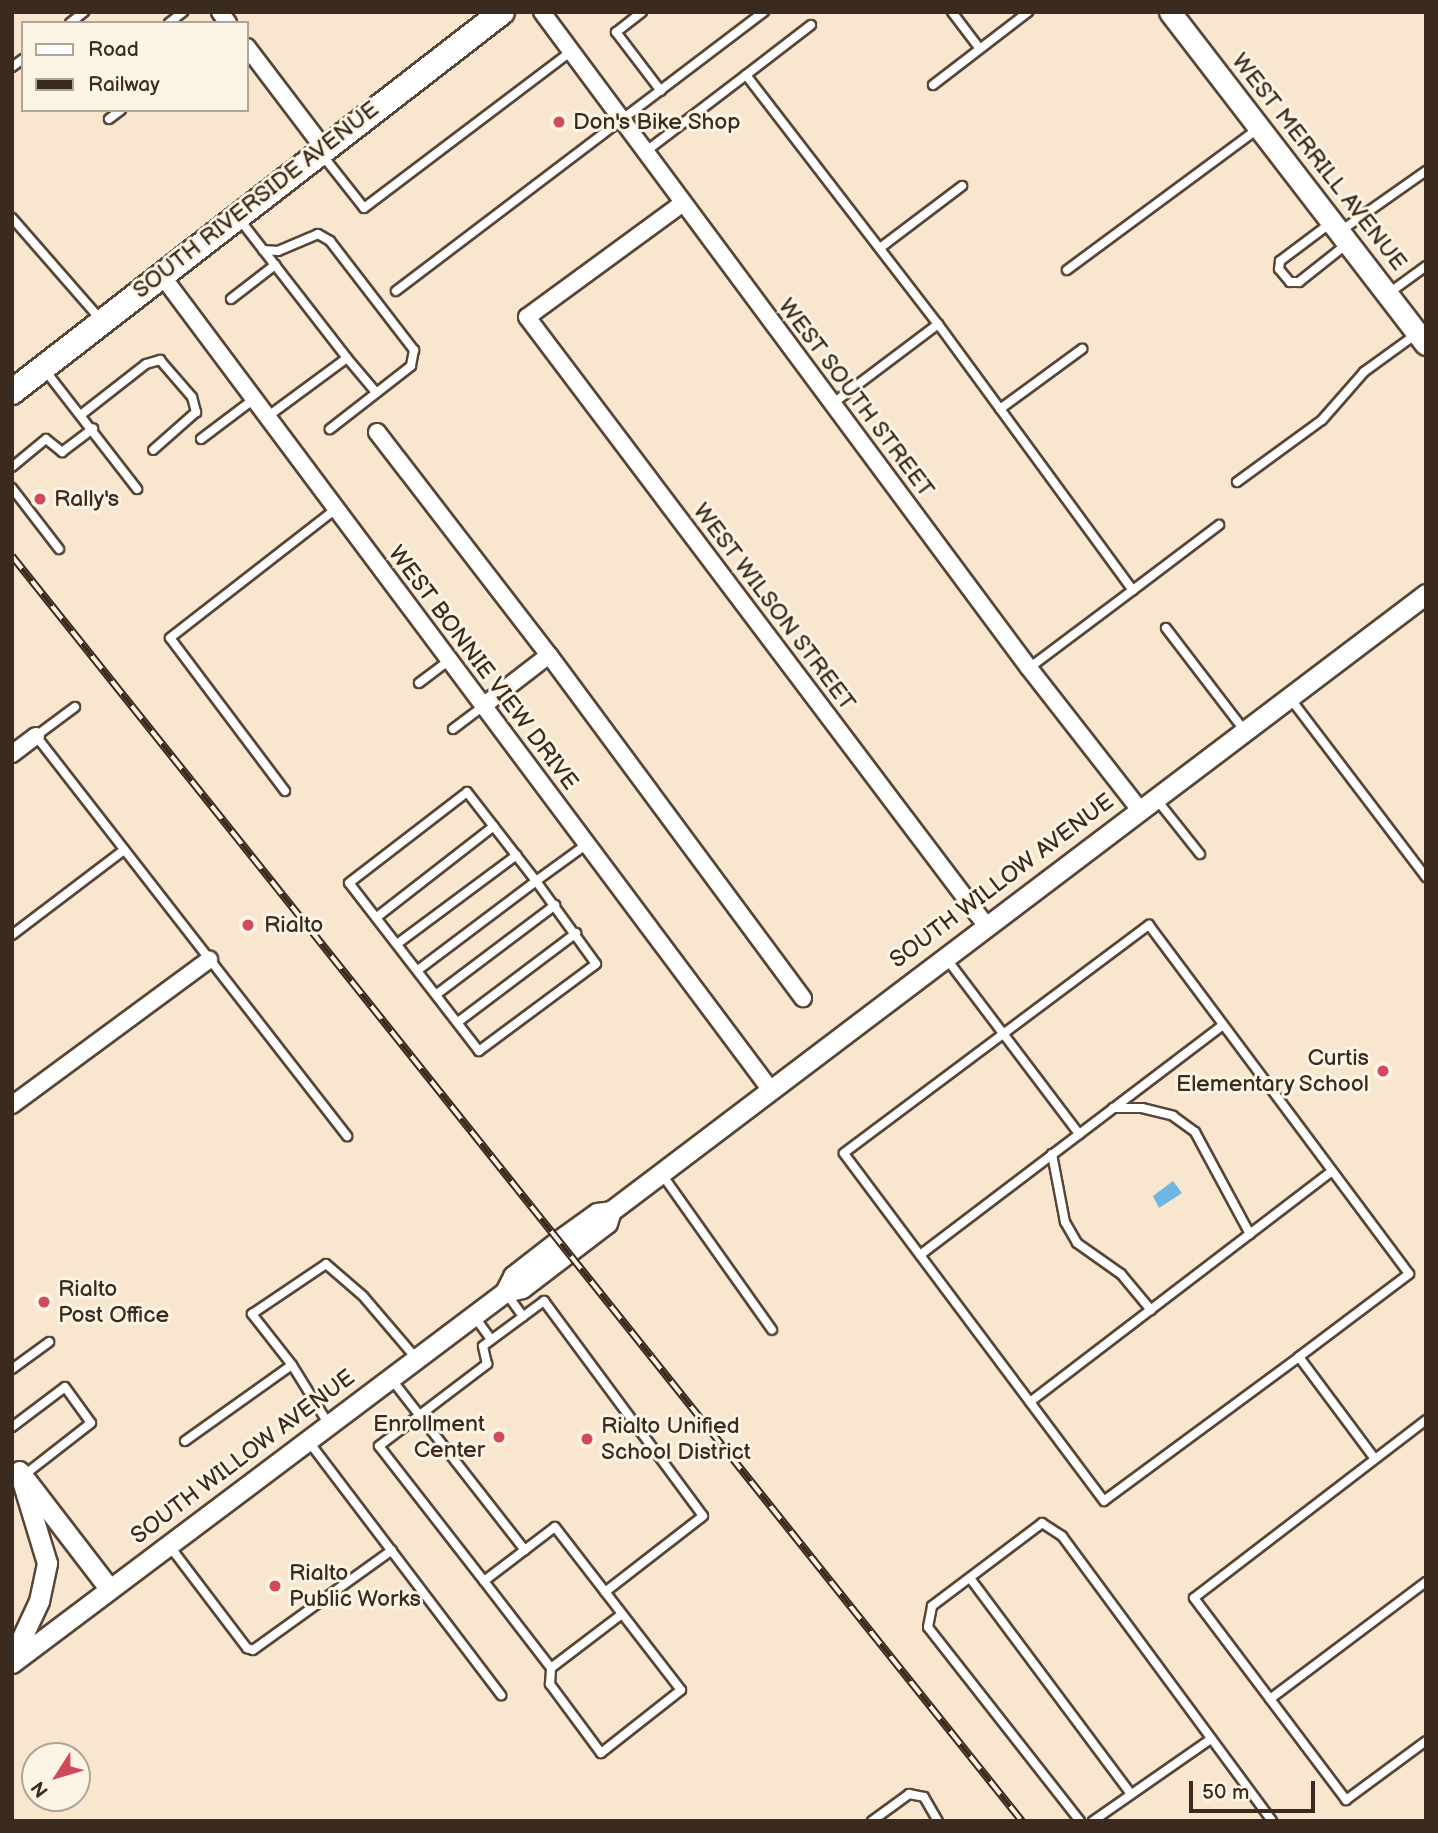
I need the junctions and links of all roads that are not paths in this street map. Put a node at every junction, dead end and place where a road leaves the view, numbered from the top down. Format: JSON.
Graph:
{"nodes":[{"id":1,"x":502,"y":12,"type":"edge"},
{"id":2,"x":542,"y":12,"type":"edge"},
{"id":3,"x":642,"y":12,"type":"edge"},
{"id":4,"x":764,"y":12,"type":"edge"},
{"id":5,"x":952,"y":12,"type":"edge"},
{"id":6,"x":1028,"y":12,"type":"edge"},
{"id":7,"x":1176,"y":14,"type":"edge"},
{"id":8,"x":811,"y":25,"type":"dead end"},
{"id":9,"x":248,"y":48,"type":"edge"},
{"id":10,"x":980,"y":49,"type":"junction"},
{"id":11,"x":570,"y":52,"type":"junction"},
{"id":12,"x":746,"y":75,"type":"junction"},
{"id":13,"x":933,"y":85,"type":"dead end"},
{"id":14,"x":660,"y":91,"type":"junction"},
{"id":15,"x":118,"y":112,"type":"edge"},
{"id":16,"x":109,"y":119,"type":"dead end"},
{"id":17,"x":622,"y":120,"type":"junction"},
{"id":18,"x":1259,"y":128,"type":"junction"},
{"id":19,"x":321,"y":149,"type":"junction"},
{"id":20,"x":645,"y":152,"type":"junction"},
{"id":21,"x":1426,"y":171,"type":"edge"},
{"id":22,"x":962,"y":186,"type":"dead end"},
{"id":23,"x":683,"y":203,"type":"junction"},
{"id":24,"x":236,"y":215,"type":"junction"},
{"id":25,"x":12,"y":218,"type":"edge"},
{"id":26,"x":1340,"y":232,"type":"junction"},
{"id":27,"x":880,"y":248,"type":"junction"},
{"id":28,"x":263,"y":250,"type":"junction"},
{"id":29,"x":275,"y":265,"type":"junction"},
{"id":30,"x":1426,"y":266,"type":"edge"},
{"id":31,"x":1067,"y":270,"type":"dead end"},
{"id":32,"x":160,"y":274,"type":"junction"},
{"id":33,"x":396,"y":290,"type":"dead end"},
{"id":34,"x":1388,"y":294,"type":"junction"},
{"id":35,"x":231,"y":299,"type":"dead end"},
{"id":36,"x":100,"y":320,"type":"junction"},
{"id":37,"x":938,"y":324,"type":"junction"},
{"id":38,"x":1422,"y":338,"type":"edge"},
{"id":39,"x":1082,"y":348,"type":"dead end"},
{"id":40,"x":347,"y":358,"type":"junction"},
{"id":41,"x":43,"y":367,"type":"junction"},
{"id":42,"x":375,"y":391,"type":"junction"},
{"id":43,"x":12,"y":392,"type":"edge"},
{"id":44,"x":254,"y":399,"type":"junction"},
{"id":45,"x":832,"y":404,"type":"junction"},
{"id":46,"x":1000,"y":409,"type":"junction"},
{"id":47,"x":82,"y":414,"type":"junction"},
{"id":48,"x":267,"y":417,"type":"junction"},
{"id":49,"x":93,"y":429,"type":"junction"},
{"id":50,"x":330,"y":429,"type":"dead end"},
{"id":51,"x":377,"y":432,"type":"dead end"},
{"id":52,"x":201,"y":439,"type":"dead end"},
{"id":53,"x":153,"y":450,"type":"dead end"},
{"id":54,"x":12,"y":467,"type":"edge"},
{"id":55,"x":1237,"y":482,"type":"dead end"},
{"id":56,"x":12,"y":488,"type":"edge"},
{"id":57,"x":137,"y":489,"type":"dead end"},
{"id":58,"x":336,"y":509,"type":"junction"},
{"id":59,"x":1219,"y":525,"type":"dead end"},
{"id":60,"x":59,"y":549,"type":"dead end"},
{"id":61,"x":1133,"y":590,"type":"junction"},
{"id":62,"x":1426,"y":594,"type":"edge"},
{"id":63,"x":1166,"y":628,"type":"dead end"},
{"id":64,"x":549,"y":655,"type":"junction"},
{"id":65,"x":449,"y":660,"type":"junction"},
{"id":66,"x":1029,"y":668,"type":"junction"},
{"id":67,"x":419,"y":683,"type":"dead end"},
{"id":68,"x":1289,"y":697,"type":"junction"},
{"id":69,"x":484,"y":706,"type":"junction"},
{"id":70,"x":75,"y":707,"type":"dead end"},
{"id":71,"x":453,"y":729,"type":"dead end"},
{"id":72,"x":1244,"y":730,"type":"junction"},
{"id":73,"x":36,"y":736,"type":"junction"},
{"id":74,"x":12,"y":754,"type":"edge"},
{"id":75,"x":285,"y":791,"type":"dead end"},
{"id":76,"x":1147,"y":803,"type":"junction"},
{"id":77,"x":494,"y":826,"type":"junction"},
{"id":78,"x":587,"y":844,"type":"junction"},
{"id":79,"x":124,"y":850,"type":"junction"},
{"id":80,"x":517,"y":855,"type":"junction"},
{"id":81,"x":1200,"y":855,"type":"dead end"},
{"id":82,"x":1426,"y":877,"type":"edge"},
{"id":83,"x":536,"y":881,"type":"junction"},
{"id":84,"x":555,"y":905,"type":"junction"},
{"id":85,"x":377,"y":917,"type":"junction"},
{"id":86,"x":985,"y":924,"type":"junction"},
{"id":87,"x":576,"y":933,"type":"junction"},
{"id":88,"x":12,"y":935,"type":"edge"},
{"id":89,"x":397,"y":944,"type":"junction"},
{"id":90,"x":944,"y":955,"type":"junction"},
{"id":91,"x":209,"y":960,"type":"junction"},
{"id":92,"x":418,"y":970,"type":"junction"},
{"id":93,"x":437,"y":994,"type":"junction"},
{"id":94,"x":803,"y":998,"type":"dead end"},
{"id":95,"x":458,"y":1022,"type":"junction"},
{"id":96,"x":1223,"y":1025,"type":"junction"},
{"id":97,"x":1002,"y":1034,"type":"junction"},
{"id":98,"x":769,"y":1089,"type":"junction"},
{"id":99,"x":12,"y":1105,"type":"edge"},
{"id":100,"x":1113,"y":1108,"type":"junction"},
{"id":101,"x":1079,"y":1134,"type":"junction"},
{"id":102,"x":347,"y":1136,"type":"dead end"},
{"id":103,"x":1052,"y":1154,"type":"junction"},
{"id":104,"x":1332,"y":1171,"type":"junction"},
{"id":105,"x":660,"y":1172,"type":"junction"},
{"id":106,"x":1250,"y":1234,"type":"junction"},
{"id":107,"x":920,"y":1255,"type":"junction"},
{"id":108,"x":505,"y":1292,"type":"junction"},
{"id":109,"x":1151,"y":1310,"type":"junction"},
{"id":110,"x":474,"y":1315,"type":"junction"},
{"id":111,"x":523,"y":1316,"type":"junction"},
{"id":112,"x":772,"y":1330,"type":"dead end"},
{"id":113,"x":491,"y":1339,"type":"junction"},
{"id":114,"x":48,"y":1342,"type":"dead end"},
{"id":115,"x":1299,"y":1357,"type":"junction"},
{"id":116,"x":416,"y":1358,"type":"junction"},
{"id":117,"x":292,"y":1365,"type":"junction"},
{"id":118,"x":12,"y":1368,"type":"edge"},
{"id":119,"x":390,"y":1377,"type":"junction"},
{"id":120,"x":1030,"y":1402,"type":"junction"},
{"id":121,"x":419,"y":1415,"type":"junction"},
{"id":122,"x":1426,"y":1420,"type":"edge"},
{"id":123,"x":328,"y":1423,"type":"junction"},
{"id":124,"x":12,"y":1427,"type":"edge"},
{"id":125,"x":307,"y":1439,"type":"junction"},
{"id":126,"x":185,"y":1441,"type":"dead end"},
{"id":127,"x":1375,"y":1459,"type":"junction"},
{"id":128,"x":16,"y":1469,"type":"edge"},
{"id":129,"x":168,"y":1544,"type":"junction"},
{"id":130,"x":392,"y":1550,"type":"junction"},
{"id":131,"x":525,"y":1550,"type":"junction"},
{"id":132,"x":970,"y":1578,"type":"junction"},
{"id":133,"x":484,"y":1581,"type":"junction"},
{"id":134,"x":1426,"y":1582,"type":"edge"},
{"id":135,"x":109,"y":1588,"type":"junction"},
{"id":136,"x":605,"y":1592,"type":"junction"},
{"id":137,"x":622,"y":1614,"type":"junction"},
{"id":138,"x":12,"y":1661,"type":"edge"},
{"id":139,"x":551,"y":1668,"type":"junction"},
{"id":140,"x":501,"y":1695,"type":"dead end"},
{"id":141,"x":1270,"y":1699,"type":"junction"},
{"id":142,"x":1211,"y":1739,"type":"junction"},
{"id":143,"x":1426,"y":1741,"type":"edge"},
{"id":144,"x":1131,"y":1794,"type":"junction"},
{"id":145,"x":872,"y":1821,"type":"edge"},
{"id":146,"x":938,"y":1821,"type":"edge"},
{"id":147,"x":1080,"y":1821,"type":"edge"},
{"id":148,"x":1093,"y":1821,"type":"edge"},
{"id":149,"x":1272,"y":1821,"type":"edge"}],
"edges":[{"from":1,"to":19,"type":"main road","name":"SOUTH RIVERSIDE AVENUE"},
{"from":2,"to":11,"type":"street","name":"WEST SOUTH STREET"},
{"from":3,"to":14,"type":"lane"},
{"from":4,"to":14,"type":"lane"},
{"from":5,"to":10,"type":"lane"},
{"from":6,"to":10,"type":"lane"},
{"from":7,"to":18,"type":"main road","name":"WEST MERRILL AVENUE"},
{"from":8,"to":12,"type":"lane"},
{"from":9,"to":19,"type":"street"},
{"from":10,"to":13,"type":"lane"},
{"from":11,"to":17,"type":"street","name":"WEST SOUTH STREET"},
{"from":11,"to":19,"type":"lane"},
{"from":12,"to":20,"type":"lane"},
{"from":12,"to":27,"type":"lane"},
{"from":14,"to":17,"type":"lane"},
{"from":15,"to":16,"type":"lane"},
{"from":17,"to":20,"type":"street","name":"WEST SOUTH STREET"},
{"from":17,"to":33,"type":"lane"},
{"from":18,"to":26,"type":"main road","name":"WEST MERRILL AVENUE"},
{"from":18,"to":31,"type":"lane"},
{"from":19,"to":24,"type":"main road","name":"SOUTH RIVERSIDE AVENUE"},
{"from":20,"to":23,"type":"street","name":"WEST SOUTH STREET"},
{"from":21,"to":26,"type":"lane"},
{"from":22,"to":27,"type":"lane"},
{"from":23,"to":45,"type":"street","name":"WEST SOUTH STREET"},
{"from":23,"to":86,"type":"street","name":"WEST WILSON STREET"},
{"from":24,"to":28,"type":"lane"},
{"from":24,"to":32,"type":"main road","name":"SOUTH RIVERSIDE AVENUE"},
{"from":25,"to":36,"type":"lane"},
{"from":26,"to":26,"type":"lane"},
{"from":26,"to":34,"type":"main road","name":"WEST MERRILL AVENUE"},
{"from":27,"to":37,"type":"lane"},
{"from":28,"to":29,"type":"lane"},
{"from":28,"to":42,"type":"lane"},
{"from":29,"to":35,"type":"lane"},
{"from":29,"to":40,"type":"lane"},
{"from":30,"to":34,"type":"lane"},
{"from":32,"to":36,"type":"main road","name":"SOUTH RIVERSIDE AVENUE"},
{"from":32,"to":44,"type":"street","name":"WEST BONNIE VIEW DRIVE"},
{"from":34,"to":38,"type":"main road","name":"WEST MERRILL AVENUE"},
{"from":36,"to":41,"type":"main road","name":"SOUTH RIVERSIDE AVENUE"},
{"from":37,"to":45,"type":"lane"},
{"from":37,"to":46,"type":"lane"},
{"from":38,"to":55,"type":"lane"},
{"from":39,"to":46,"type":"lane"},
{"from":40,"to":42,"type":"lane"},
{"from":40,"to":48,"type":"lane"},
{"from":41,"to":43,"type":"main road","name":"SOUTH RIVERSIDE AVENUE"},
{"from":41,"to":47,"type":"lane"},
{"from":42,"to":50,"type":"lane"},
{"from":44,"to":48,"type":"street","name":"WEST BONNIE VIEW DRIVE"},
{"from":44,"to":52,"type":"lane"},
{"from":45,"to":66,"type":"street","name":"WEST SOUTH STREET"},
{"from":46,"to":61,"type":"lane"},
{"from":47,"to":49,"type":"lane"},
{"from":47,"to":53,"type":"lane"},
{"from":48,"to":58,"type":"street","name":"WEST BONNIE VIEW DRIVE"},
{"from":49,"to":54,"type":"lane"},
{"from":49,"to":57,"type":"lane"},
{"from":51,"to":64,"type":"street"},
{"from":56,"to":60,"type":"lane"},
{"from":58,"to":65,"type":"street","name":"WEST BONNIE VIEW DRIVE"},
{"from":58,"to":75,"type":"lane"},
{"from":59,"to":61,"type":"lane"},
{"from":61,"to":66,"type":"lane"},
{"from":62,"to":68,"type":"street","name":"SOUTH WILLOW AVENUE"},
{"from":63,"to":72,"type":"lane"},
{"from":64,"to":69,"type":"street"},
{"from":64,"to":94,"type":"street"},
{"from":65,"to":67,"type":"lane"},
{"from":65,"to":69,"type":"street","name":"WEST BONNIE VIEW DRIVE"},
{"from":66,"to":76,"type":"street","name":"WEST SOUTH STREET"},
{"from":68,"to":72,"type":"street","name":"SOUTH WILLOW AVENUE"},
{"from":68,"to":82,"type":"lane"},
{"from":69,"to":71,"type":"lane"},
{"from":69,"to":78,"type":"street","name":"WEST BONNIE VIEW DRIVE"},
{"from":70,"to":73,"type":"lane"},
{"from":72,"to":76,"type":"street","name":"SOUTH WILLOW AVENUE"},
{"from":73,"to":74,"type":"street"},
{"from":73,"to":79,"type":"lane"},
{"from":76,"to":81,"type":"lane"},
{"from":76,"to":86,"type":"street","name":"SOUTH WILLOW AVENUE"},
{"from":77,"to":80,"type":"lane"},
{"from":77,"to":85,"type":"lane"},
{"from":77,"to":85,"type":"lane"},
{"from":78,"to":83,"type":"lane"},
{"from":78,"to":98,"type":"street","name":"WEST BONNIE VIEW DRIVE"},
{"from":79,"to":88,"type":"lane"},
{"from":79,"to":91,"type":"lane"},
{"from":80,"to":83,"type":"lane"},
{"from":80,"to":89,"type":"lane"},
{"from":83,"to":84,"type":"lane"},
{"from":83,"to":92,"type":"lane"},
{"from":84,"to":87,"type":"lane"},
{"from":84,"to":93,"type":"lane"},
{"from":85,"to":89,"type":"lane"},
{"from":86,"to":90,"type":"street","name":"SOUTH WILLOW AVENUE"},
{"from":87,"to":95,"type":"lane"},
{"from":87,"to":95,"type":"lane"},
{"from":89,"to":92,"type":"lane"},
{"from":90,"to":97,"type":"lane"},
{"from":90,"to":98,"type":"street","name":"SOUTH WILLOW AVENUE"},
{"from":91,"to":99,"type":"street"},
{"from":91,"to":102,"type":"lane"},
{"from":92,"to":93,"type":"lane"},
{"from":93,"to":95,"type":"lane"},
{"from":96,"to":97,"type":"lane"},
{"from":96,"to":100,"type":"lane"},
{"from":96,"to":104,"type":"lane"},
{"from":97,"to":101,"type":"lane"},
{"from":97,"to":107,"type":"lane"},
{"from":98,"to":105,"type":"street","name":"SOUTH WILLOW AVENUE"},
{"from":100,"to":101,"type":"lane"},
{"from":100,"to":106,"type":"lane"},
{"from":101,"to":103,"type":"lane"},
{"from":103,"to":107,"type":"lane"},
{"from":103,"to":109,"type":"lane"},
{"from":104,"to":106,"type":"lane"},
{"from":104,"to":115,"type":"lane"},
{"from":105,"to":108,"type":"street","name":"SOUTH WILLOW AVENUE"},
{"from":105,"to":112,"type":"lane"},
{"from":106,"to":109,"type":"lane"},
{"from":107,"to":120,"type":"lane"},
{"from":108,"to":110,"type":"street","name":"SOUTH WILLOW AVENUE"},
{"from":108,"to":111,"type":"lane"},
{"from":109,"to":120,"type":"lane"},
{"from":110,"to":113,"type":"lane"},
{"from":110,"to":116,"type":"street","name":"SOUTH WILLOW AVENUE"},
{"from":111,"to":113,"type":"lane"},
{"from":111,"to":136,"type":"lane"},
{"from":113,"to":121,"type":"lane"},
{"from":114,"to":118,"type":"lane"},
{"from":115,"to":120,"type":"lane"},
{"from":115,"to":127,"type":"lane"},
{"from":116,"to":117,"type":"lane"},
{"from":116,"to":119,"type":"street","name":"SOUTH WILLOW AVENUE"},
{"from":117,"to":123,"type":"lane"},
{"from":117,"to":126,"type":"lane"},
{"from":119,"to":121,"type":"lane"},
{"from":119,"to":123,"type":"street","name":"SOUTH WILLOW AVENUE"},
{"from":121,"to":131,"type":"lane"},
{"from":121,"to":133,"type":"lane"},
{"from":122,"to":127,"type":"lane"},
{"from":123,"to":125,"type":"street","name":"SOUTH WILLOW AVENUE"},
{"from":124,"to":128,"type":"lane"},
{"from":125,"to":129,"type":"street","name":"SOUTH WILLOW AVENUE"},
{"from":125,"to":130,"type":"lane"},
{"from":127,"to":141,"type":"lane"},
{"from":128,"to":135,"type":"street"},
{"from":128,"to":138,"type":"street"},
{"from":129,"to":130,"type":"lane"},
{"from":129,"to":135,"type":"street","name":"SOUTH WILLOW AVENUE"},
{"from":130,"to":140,"type":"lane"},
{"from":131,"to":133,"type":"lane"},
{"from":131,"to":136,"type":"lane"},
{"from":132,"to":142,"type":"lane"},
{"from":132,"to":144,"type":"lane"},
{"from":132,"to":147,"type":"lane"},
{"from":133,"to":139,"type":"lane"},
{"from":134,"to":141,"type":"lane"},
{"from":135,"to":138,"type":"street","name":"SOUTH WILLOW AVENUE"},
{"from":136,"to":137,"type":"lane"},
{"from":137,"to":139,"type":"lane"},
{"from":137,"to":139,"type":"lane"},
{"from":141,"to":143,"type":"lane"},
{"from":142,"to":144,"type":"lane"},
{"from":142,"to":149,"type":"lane"},
{"from":144,"to":148,"type":"lane"},
{"from":145,"to":146,"type":"lane"}]}
